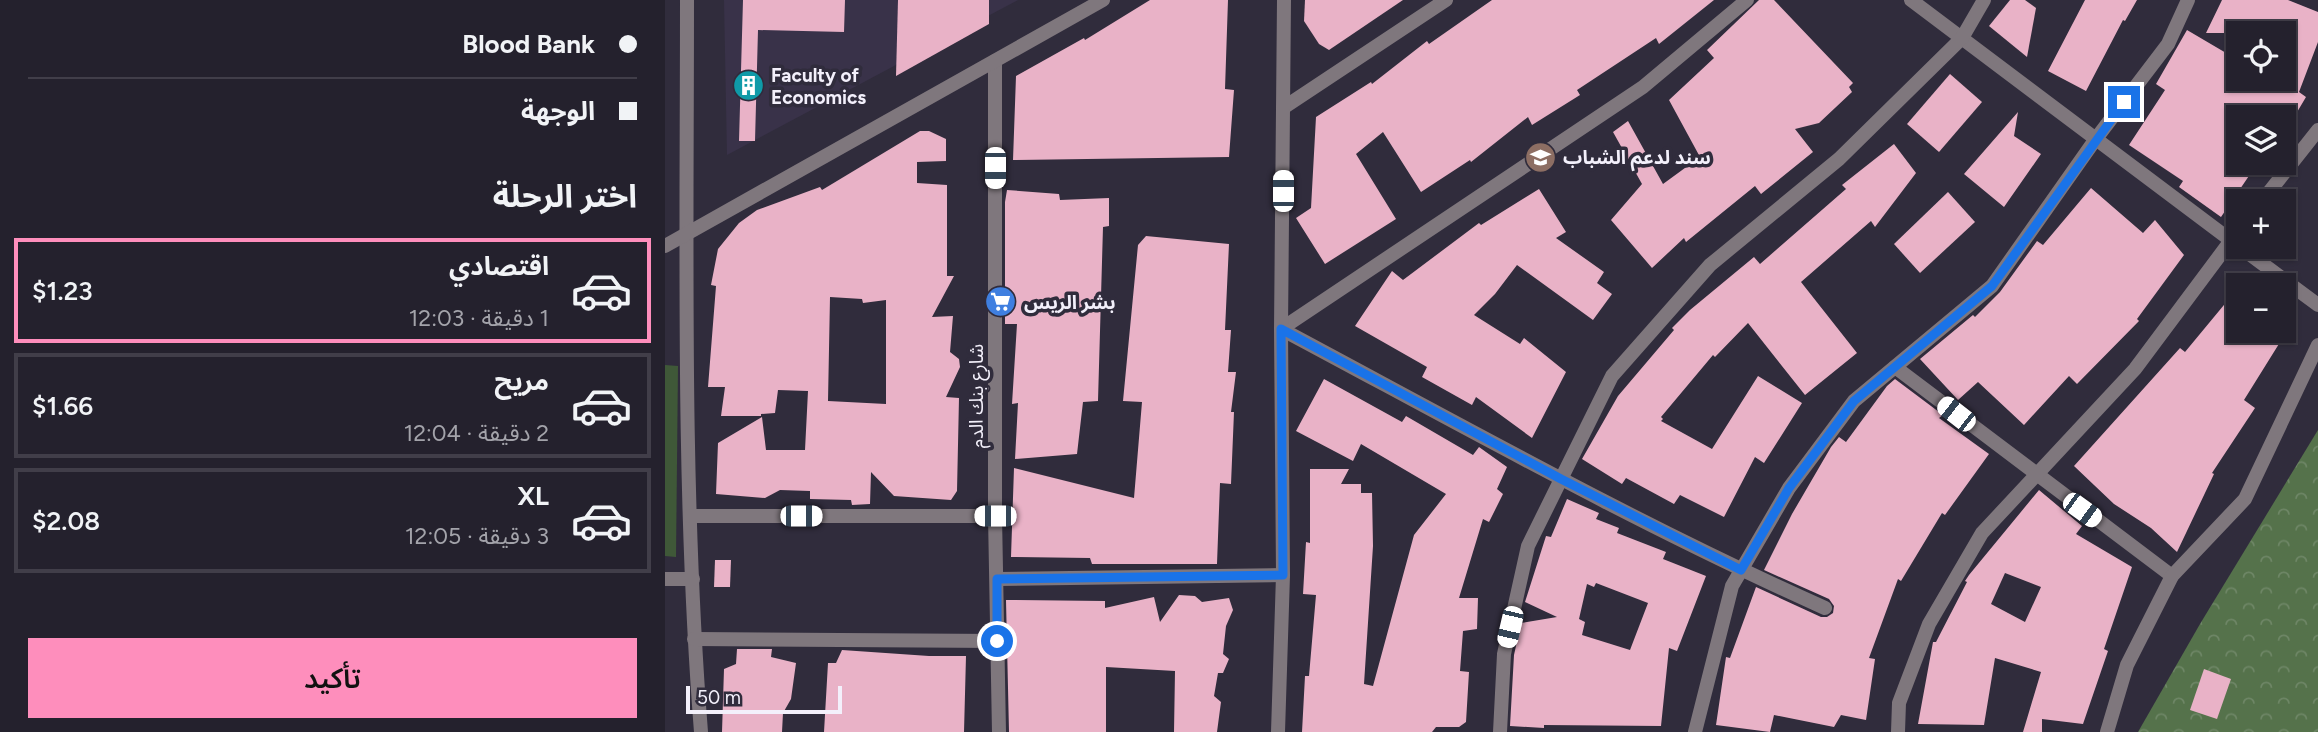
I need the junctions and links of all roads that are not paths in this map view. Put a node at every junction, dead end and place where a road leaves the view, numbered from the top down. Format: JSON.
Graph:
{"nodes":[{"id":1,"x":687,"y":0,"type":"edge"},
{"id":2,"x":1103,"y":0,"type":"edge"},
{"id":3,"x":1284,"y":0,"type":"edge"},
{"id":4,"x":1446,"y":0,"type":"edge"},
{"id":5,"x":1747,"y":0,"type":"edge"},
{"id":6,"x":1911,"y":0,"type":"edge"},
{"id":7,"x":1984,"y":0,"type":"edge"},
{"id":8,"x":2188,"y":0,"type":"edge"},
{"id":9,"x":1962,"y":38,"type":"junction"},
{"id":10,"x":995,"y":61,"type":"junction"},
{"id":11,"x":1283,"y":108,"type":"junction"},
{"id":12,"x":2318,"y":130,"type":"edge"},
{"id":13,"x":2095,"y":140,"type":"junction"},
{"id":14,"x":2271,"y":189,"type":"edge"},
{"id":15,"x":2226,"y":233,"type":"edge"},
{"id":16,"x":687,"y":234,"type":"junction"},
{"id":17,"x":665,"y":246,"type":"edge"},
{"id":18,"x":2226,"y":255,"type":"edge"},
{"id":19,"x":2260,"y":259,"type":"edge"},
{"id":20,"x":2318,"y":305,"type":"edge"},
{"id":21,"x":1281,"y":329,"type":"junction"},
{"id":22,"x":2318,"y":345,"type":"edge"},
{"id":23,"x":1895,"y":367,"type":"junction"},
{"id":24,"x":2037,"y":476,"type":"junction"},
{"id":25,"x":1561,"y":479,"type":"junction"},
{"id":26,"x":690,"y":516,"type":"junction"},
{"id":27,"x":995,"y":516,"type":"junction"},
{"id":28,"x":1741,"y":570,"type":"junction"},
{"id":29,"x":1283,"y":575,"type":"junction"},
{"id":30,"x":2172,"y":576,"type":"junction"},
{"id":31,"x":665,"y":579,"type":"edge"},
{"id":32,"x":693,"y":579,"type":"junction"},
{"id":33,"x":997,"y":579,"type":"junction"},
{"id":34,"x":1825,"y":608,"type":"dead end"},
{"id":35,"x":694,"y":639,"type":"junction"},
{"id":36,"x":997,"y":641,"type":"junction"},
{"id":37,"x":701,"y":732,"type":"edge"},
{"id":38,"x":999,"y":732,"type":"edge"},
{"id":39,"x":1278,"y":732,"type":"edge"},
{"id":40,"x":1500,"y":732,"type":"edge"},
{"id":41,"x":1695,"y":732,"type":"edge"},
{"id":42,"x":1898,"y":732,"type":"edge"},
{"id":43,"x":2108,"y":732,"type":"edge"}],
"edges":[{"from":1,"to":16,"type":"street"},
{"from":2,"to":10,"type":"street"},
{"from":3,"to":11,"type":"street"},
{"from":4,"to":11,"type":"street"},
{"from":5,"to":21,"type":"street"},
{"from":6,"to":9,"type":"street"},
{"from":7,"to":9,"type":"street"},
{"from":8,"to":13,"type":"street"},
{"from":9,"to":13,"type":"street"},
{"from":9,"to":25,"type":"street"},
{"from":10,"to":16,"type":"street"},
{"from":10,"to":27,"type":"street","name":"شارع بنك الدم"},
{"from":11,"to":21,"type":"street"},
{"from":12,"to":14,"type":"street"},
{"from":13,"to":15,"type":"street"},
{"from":13,"to":23,"type":"street"},
{"from":16,"to":17,"type":"street"},
{"from":16,"to":26,"type":"street"},
{"from":18,"to":24,"type":"street"},
{"from":19,"to":20,"type":"street"},
{"from":21,"to":25,"type":"street"},
{"from":21,"to":29,"type":"street"},
{"from":22,"to":30,"type":"street"},
{"from":23,"to":24,"type":"street"},
{"from":23,"to":28,"type":"street"},
{"from":24,"to":30,"type":"street"},
{"from":24,"to":42,"type":"street"},
{"from":25,"to":28,"type":"street"},
{"from":25,"to":40,"type":"street"},
{"from":26,"to":27,"type":"street"},
{"from":26,"to":32,"type":"street"},
{"from":27,"to":33,"type":"street","name":"شارع بنك الدم"},
{"from":28,"to":34,"type":"street"},
{"from":28,"to":41,"type":"street"},
{"from":29,"to":33,"type":"street"},
{"from":29,"to":39,"type":"street"},
{"from":30,"to":43,"type":"street"},
{"from":31,"to":32,"type":"street"},
{"from":32,"to":35,"type":"street"},
{"from":33,"to":36,"type":"street","name":"شارع بنك الدم"},
{"from":35,"to":36,"type":"street"},
{"from":35,"to":37,"type":"street"},
{"from":36,"to":38,"type":"street","name":"شارع بنك الدم"}]}
